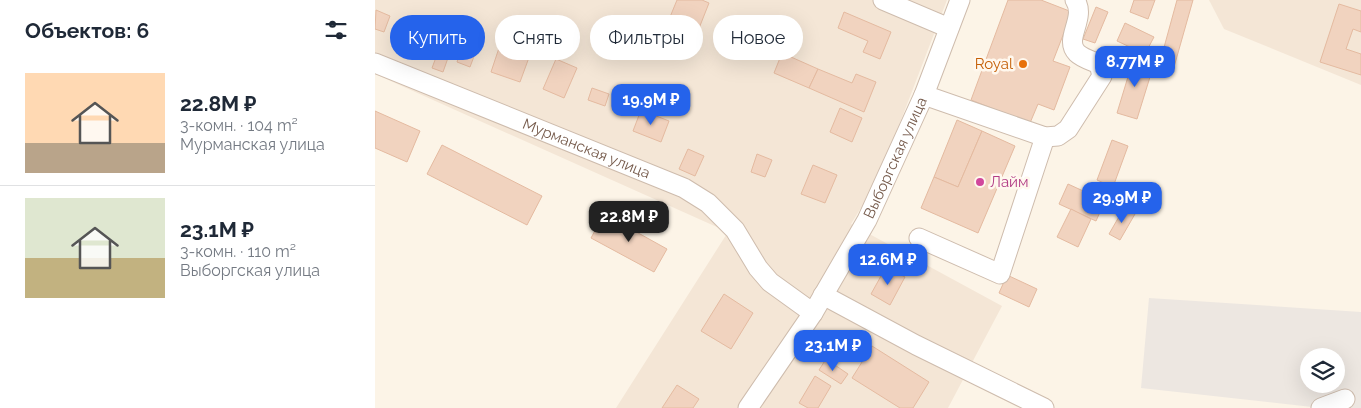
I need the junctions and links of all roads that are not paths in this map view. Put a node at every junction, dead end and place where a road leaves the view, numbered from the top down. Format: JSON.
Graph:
{"nodes":[{"id":1,"x":883,"y":0,"type":"edge"},
{"id":2,"x":960,"y":0,"type":"edge"},
{"id":3,"x":1075,"y":0,"type":"edge"},
{"id":4,"x":949,"y":28,"type":"junction"},
{"id":5,"x":375,"y":63,"type":"edge"},
{"id":6,"x":923,"y":95,"type":"junction"},
{"id":7,"x":1045,"y":137,"type":"junction"},
{"id":8,"x":919,"y":238,"type":"dead end"},
{"id":9,"x":823,"y":295,"type":"junction"},
{"id":10,"x":813,"y":313,"type":"junction"},
{"id":11,"x":1345,"y":399,"type":"dead end"},
{"id":12,"x":748,"y":408,"type":"edge"},
{"id":13,"x":1044,"y":408,"type":"edge"},
{"id":14,"x":1321,"y":408,"type":"edge"}],
"edges":[{"from":1,"to":4,"type":"street"},
{"from":2,"to":4,"type":"street","name":"Выборгская улица"},
{"from":3,"to":7,"type":"street"},
{"from":4,"to":6,"type":"street","name":"Выборгская улица"},
{"from":5,"to":10,"type":"street","name":"Мурманская улица"},
{"from":6,"to":7,"type":"street"},
{"from":6,"to":9,"type":"street","name":"Выборгская улица"},
{"from":7,"to":8,"type":"street"},
{"from":9,"to":10,"type":"street","name":"Выборгская улица"},
{"from":9,"to":13,"type":"street"},
{"from":10,"to":12,"type":"street","name":"Выборгская улица"},
{"from":11,"to":14,"type":"street"}]}
